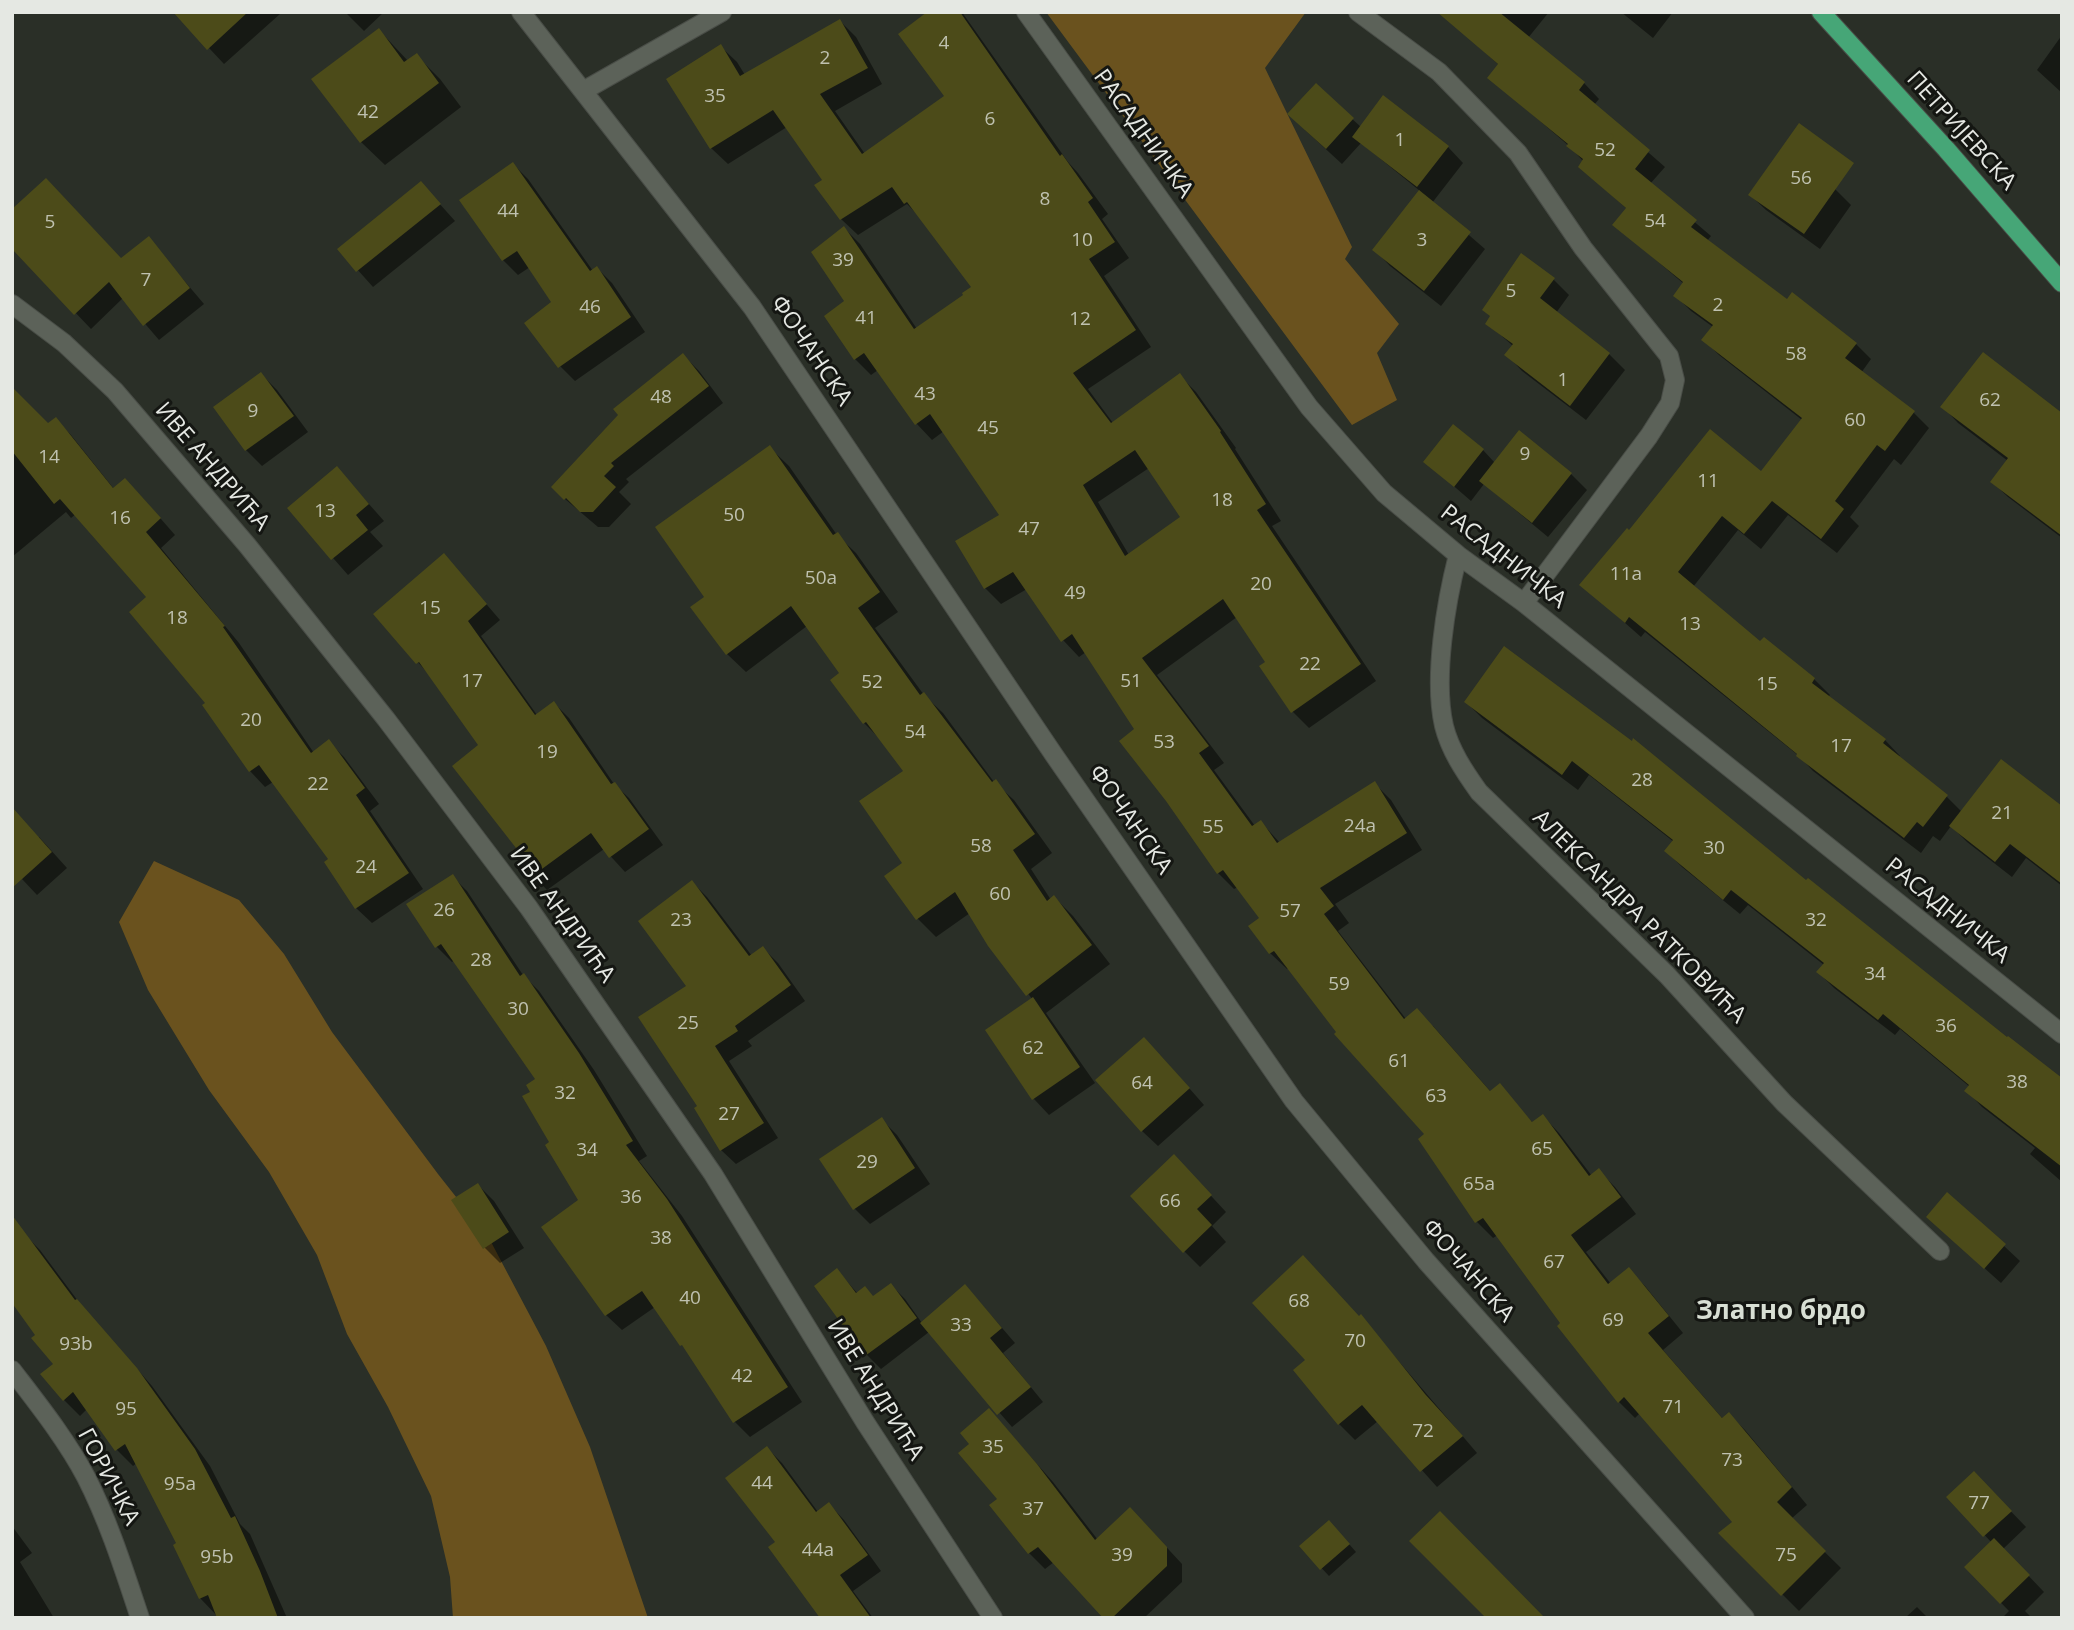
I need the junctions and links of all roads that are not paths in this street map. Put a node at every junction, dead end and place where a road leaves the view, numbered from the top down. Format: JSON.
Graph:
{"nodes":[{"id":1,"x":521,"y":12,"type":"edge"},
{"id":2,"x":722,"y":12,"type":"edge"},
{"id":3,"x":1026,"y":12,"type":"edge"},
{"id":4,"x":1358,"y":12,"type":"edge"},
{"id":5,"x":1821,"y":12,"type":"edge"},
{"id":6,"x":583,"y":90,"type":"junction"},
{"id":7,"x":2062,"y":284,"type":"edge"},
{"id":8,"x":12,"y":304,"type":"edge"},
{"id":9,"x":1458,"y":555,"type":"junction"},
{"id":10,"x":1524,"y":603,"type":"junction"},
{"id":11,"x":2062,"y":1034,"type":"edge"},
{"id":12,"x":1940,"y":1251,"type":"dead end"},
{"id":13,"x":12,"y":1370,"type":"edge"},
{"id":14,"x":140,"y":1618,"type":"edge"},
{"id":15,"x":993,"y":1618,"type":"edge"},
{"id":16,"x":1745,"y":1618,"type":"edge"}],
"edges":[{"from":1,"to":6,"type":"street","name":"ФОЧАНСКА"},
{"from":2,"to":6,"type":"street"},
{"from":3,"to":9,"type":"street","name":"РАСАДНИЧКА"},
{"from":4,"to":10,"type":"street"},
{"from":5,"to":7,"type":"main road","name":"ПЕТРИЈЕВСКА"},
{"from":6,"to":16,"type":"street","name":"ФОЧАНСКА"},
{"from":8,"to":15,"type":"street","name":"ИВЕ АНДРИЋА"},
{"from":9,"to":10,"type":"street","name":"РАСАДНИЧКА"},
{"from":9,"to":12,"type":"street","name":"АЛЕКСАНДРА РАТКОВИЋА"},
{"from":10,"to":11,"type":"street","name":"РАСАДНИЧКА"},
{"from":13,"to":14,"type":"street","name":"ГОРИЧКА"}]}
